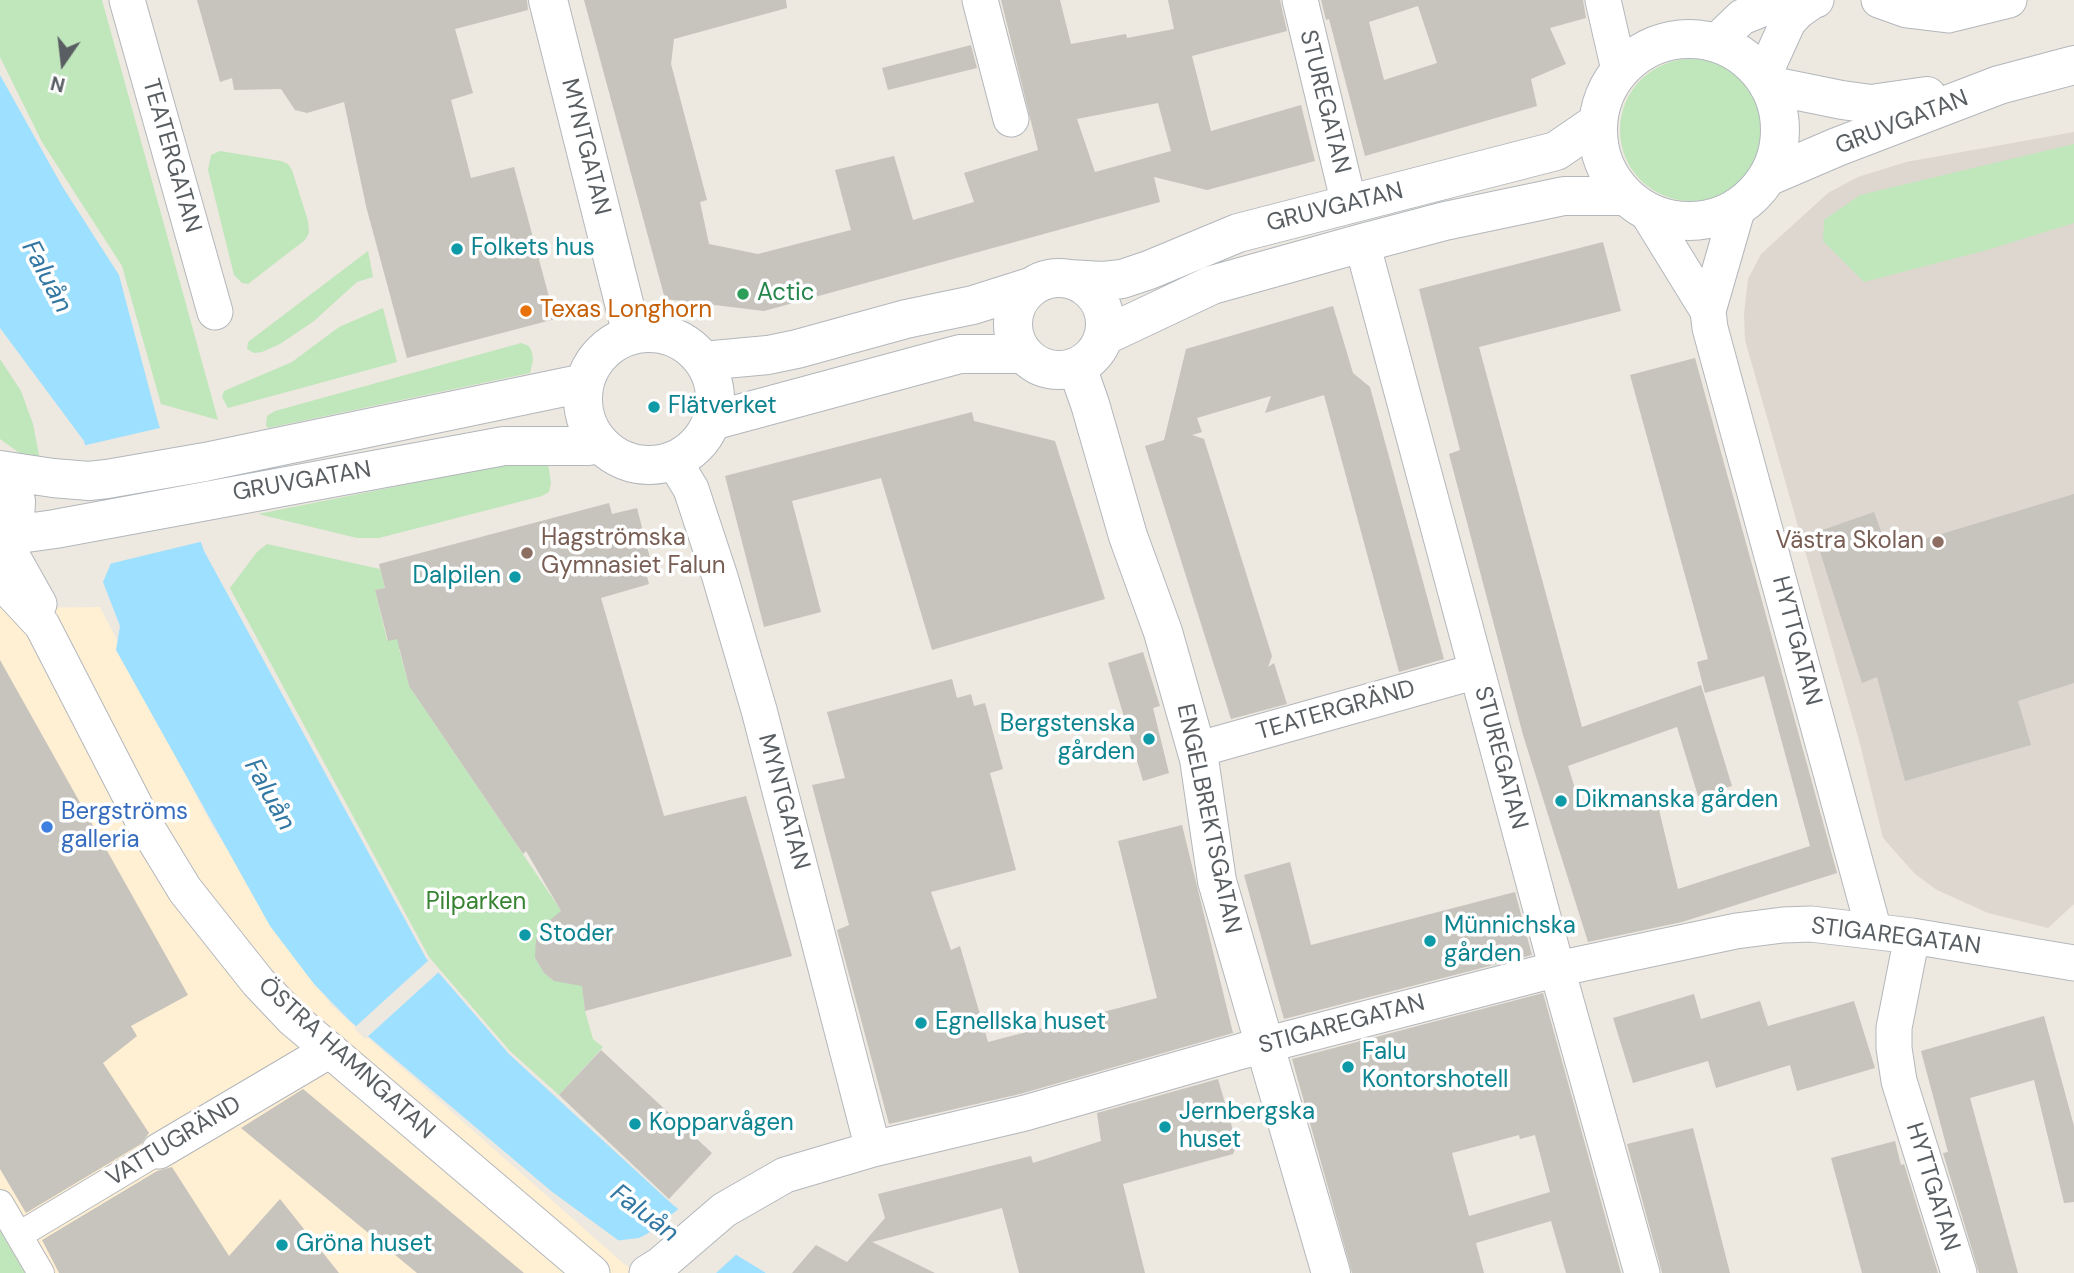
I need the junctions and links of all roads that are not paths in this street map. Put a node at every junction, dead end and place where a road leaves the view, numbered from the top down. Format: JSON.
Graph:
{"nodes":[{"id":1,"x":127,"y":0,"type":"edge"},
{"id":2,"x":548,"y":0,"type":"edge"},
{"id":3,"x":980,"y":0,"type":"edge"},
{"id":4,"x":1300,"y":0,"type":"edge"},
{"id":5,"x":1603,"y":0,"type":"edge"},
{"id":6,"x":1815,"y":0,"type":"edge"},
{"id":7,"x":1879,"y":0,"type":"edge"},
{"id":8,"x":2009,"y":0,"type":"edge"},
{"id":9,"x":1716,"y":43,"type":"junction"},
{"id":10,"x":2074,"y":65,"type":"edge"},
{"id":11,"x":1619,"y":70,"type":"junction"},
{"id":12,"x":1766,"y":81,"type":"junction"},
{"id":13,"x":1999,"y":86,"type":"junction"},
{"id":14,"x":1011,"y":119,"type":"dead end"},
{"id":15,"x":1597,"y":123,"type":"junction"},
{"id":16,"x":1767,"y":177,"type":"junction"},
{"id":17,"x":1349,"y":204,"type":"junction"},
{"id":18,"x":1636,"y":204,"type":"junction"},
{"id":19,"x":1738,"y":207,"type":"junction"},
{"id":20,"x":1362,"y":243,"type":"junction"},
{"id":21,"x":1051,"y":283,"type":"junction"},
{"id":22,"x":1708,"y":311,"type":"junction"},
{"id":23,"x":215,"y":312,"type":"dead end"},
{"id":24,"x":632,"y":335,"type":"junction"},
{"id":25,"x":1104,"y":336,"type":"junction"},
{"id":26,"x":1024,"y":354,"type":"junction"},
{"id":27,"x":703,"y":361,"type":"junction"},
{"id":28,"x":1077,"y":367,"type":"junction"},
{"id":29,"x":584,"y":383,"type":"junction"},
{"id":30,"x":712,"y":421,"type":"junction"},
{"id":31,"x":600,"y":444,"type":"junction"},
{"id":32,"x":674,"y":461,"type":"junction"},
{"id":33,"x":0,"y":470,"type":"edge"},
{"id":34,"x":0,"y":477,"type":"edge"},
{"id":35,"x":2,"y":538,"type":"edge"},
{"id":36,"x":0,"y":580,"type":"edge"},
{"id":37,"x":42,"y":625,"type":"junction"},
{"id":38,"x":1477,"y":671,"type":"junction"},
{"id":39,"x":1196,"y":750,"type":"junction"},
{"id":40,"x":1874,"y":931,"type":"junction"},
{"id":41,"x":1912,"y":936,"type":"junction"},
{"id":42,"x":2074,"y":963,"type":"edge"},
{"id":43,"x":1557,"y":970,"type":"junction"},
{"id":44,"x":1266,"y":1045,"type":"junction"},
{"id":45,"x":330,"y":1050,"type":"junction"},
{"id":46,"x":873,"y":1149,"type":"junction"},
{"id":47,"x":159,"y":1151,"type":"joint"},
{"id":48,"x":0,"y":1203,"type":"edge"},
{"id":49,"x":19,"y":1235,"type":"junction"},
{"id":50,"x":648,"y":1272,"type":"edge"},
{"id":51,"x":41,"y":1273,"type":"edge"},
{"id":52,"x":592,"y":1273,"type":"edge"},
{"id":53,"x":1331,"y":1273,"type":"edge"},
{"id":54,"x":1642,"y":1273,"type":"edge"},
{"id":55,"x":1959,"y":1273,"type":"edge"}],
"edges":[{"from":1,"to":23,"type":"street","name":"TEATERGATAN"},
{"from":2,"to":24,"type":"main road","name":"MYNTGATAN"},
{"from":3,"to":14,"type":"street"},
{"from":4,"to":17,"type":"street","name":"STUREGATAN"},
{"from":5,"to":11,"type":"street"},
{"from":6,"to":9,"type":"street"},
{"from":6,"to":12,"type":"street"},
{"from":7,"to":8,"type":"street"},
{"from":9,"to":11,"type":"main road"},
{"from":9,"to":12,"type":"main road"},
{"from":10,"to":13,"type":"main road","name":"GRUVGATAN"},
{"from":11,"to":15,"type":"main road"},
{"from":12,"to":13,"type":"main road","name":"GRUVGATAN"},
{"from":12,"to":16,"type":"main road"},
{"from":13,"to":16,"type":"main road","name":"GRUVGATAN"},
{"from":15,"to":17,"type":"main road","name":"GRUVGATAN"},
{"from":15,"to":18,"type":"main road"},
{"from":16,"to":19,"type":"main road"},
{"from":17,"to":21,"type":"main road","name":"GRUVGATAN"},
{"from":18,"to":19,"type":"main road"},
{"from":18,"to":20,"type":"main road","name":"GRUVGATAN"},
{"from":18,"to":22,"type":"street","name":"HYTTGATAN"},
{"from":19,"to":22,"type":"street","name":"HYTTGATAN"},
{"from":20,"to":25,"type":"main road","name":"GRUVGATAN"},
{"from":20,"to":38,"type":"street","name":"STUREGATAN"},
{"from":21,"to":25,"type":"main road"},
{"from":21,"to":26,"type":"main road"},
{"from":21,"to":27,"type":"main road","name":"GRUVGATAN"},
{"from":22,"to":40,"type":"street","name":"HYTTGATAN"},
{"from":24,"to":27,"type":"main road"},
{"from":24,"to":29,"type":"main road"},
{"from":25,"to":28,"type":"main road"},
{"from":26,"to":28,"type":"main road"},
{"from":26,"to":30,"type":"main road"},
{"from":27,"to":30,"type":"main road"},
{"from":28,"to":39,"type":"main road","name":"ENGELBREKTSGATAN"},
{"from":29,"to":31,"type":"main road"},
{"from":29,"to":33,"type":"main road","name":"GRUVGATAN"},
{"from":30,"to":32,"type":"main road"},
{"from":31,"to":32,"type":"main road"},
{"from":31,"to":35,"type":"main road","name":"GRUVGATAN"},
{"from":32,"to":46,"type":"street","name":"MYNTGATAN"},
{"from":34,"to":35,"type":"main road"},
{"from":35,"to":37,"type":"street","name":"ÖSTRA HAMNGATAN"},
{"from":36,"to":37,"type":"street","name":"ÖSTRA HAMNGATAN"},
{"from":37,"to":45,"type":"street","name":"ÖSTRA HAMNGATAN"},
{"from":38,"to":39,"type":"street","name":"TEATERGRÄND"},
{"from":38,"to":43,"type":"street","name":"STUREGATAN"},
{"from":39,"to":44,"type":"main road","name":"ENGELBREKTSGATAN"},
{"from":40,"to":41,"type":"street","name":"STIGAREGATAN"},
{"from":40,"to":43,"type":"street","name":"STIGAREGATAN"},
{"from":41,"to":42,"type":"street","name":"STIGAREGATAN"},
{"from":41,"to":55,"type":"street","name":"HYTTGATAN"},
{"from":43,"to":44,"type":"street","name":"STIGAREGATAN"},
{"from":43,"to":54,"type":"street","name":"STUREGATAN"},
{"from":44,"to":46,"type":"street","name":"STIGAREGATAN"},
{"from":44,"to":53,"type":"main road","name":"ENGELBREKTSGATAN"},
{"from":45,"to":47,"type":"street","name":"VATTUGRÄND"},
{"from":45,"to":52,"type":"street","name":"ÖSTRA HAMNGATAN"},
{"from":46,"to":50,"type":"street","name":"STIGAREGATAN"},
{"from":47,"to":49,"type":"street","name":"VATTUGRÄND"},
{"from":48,"to":49,"type":"street"},
{"from":49,"to":51,"type":"street"}]}
